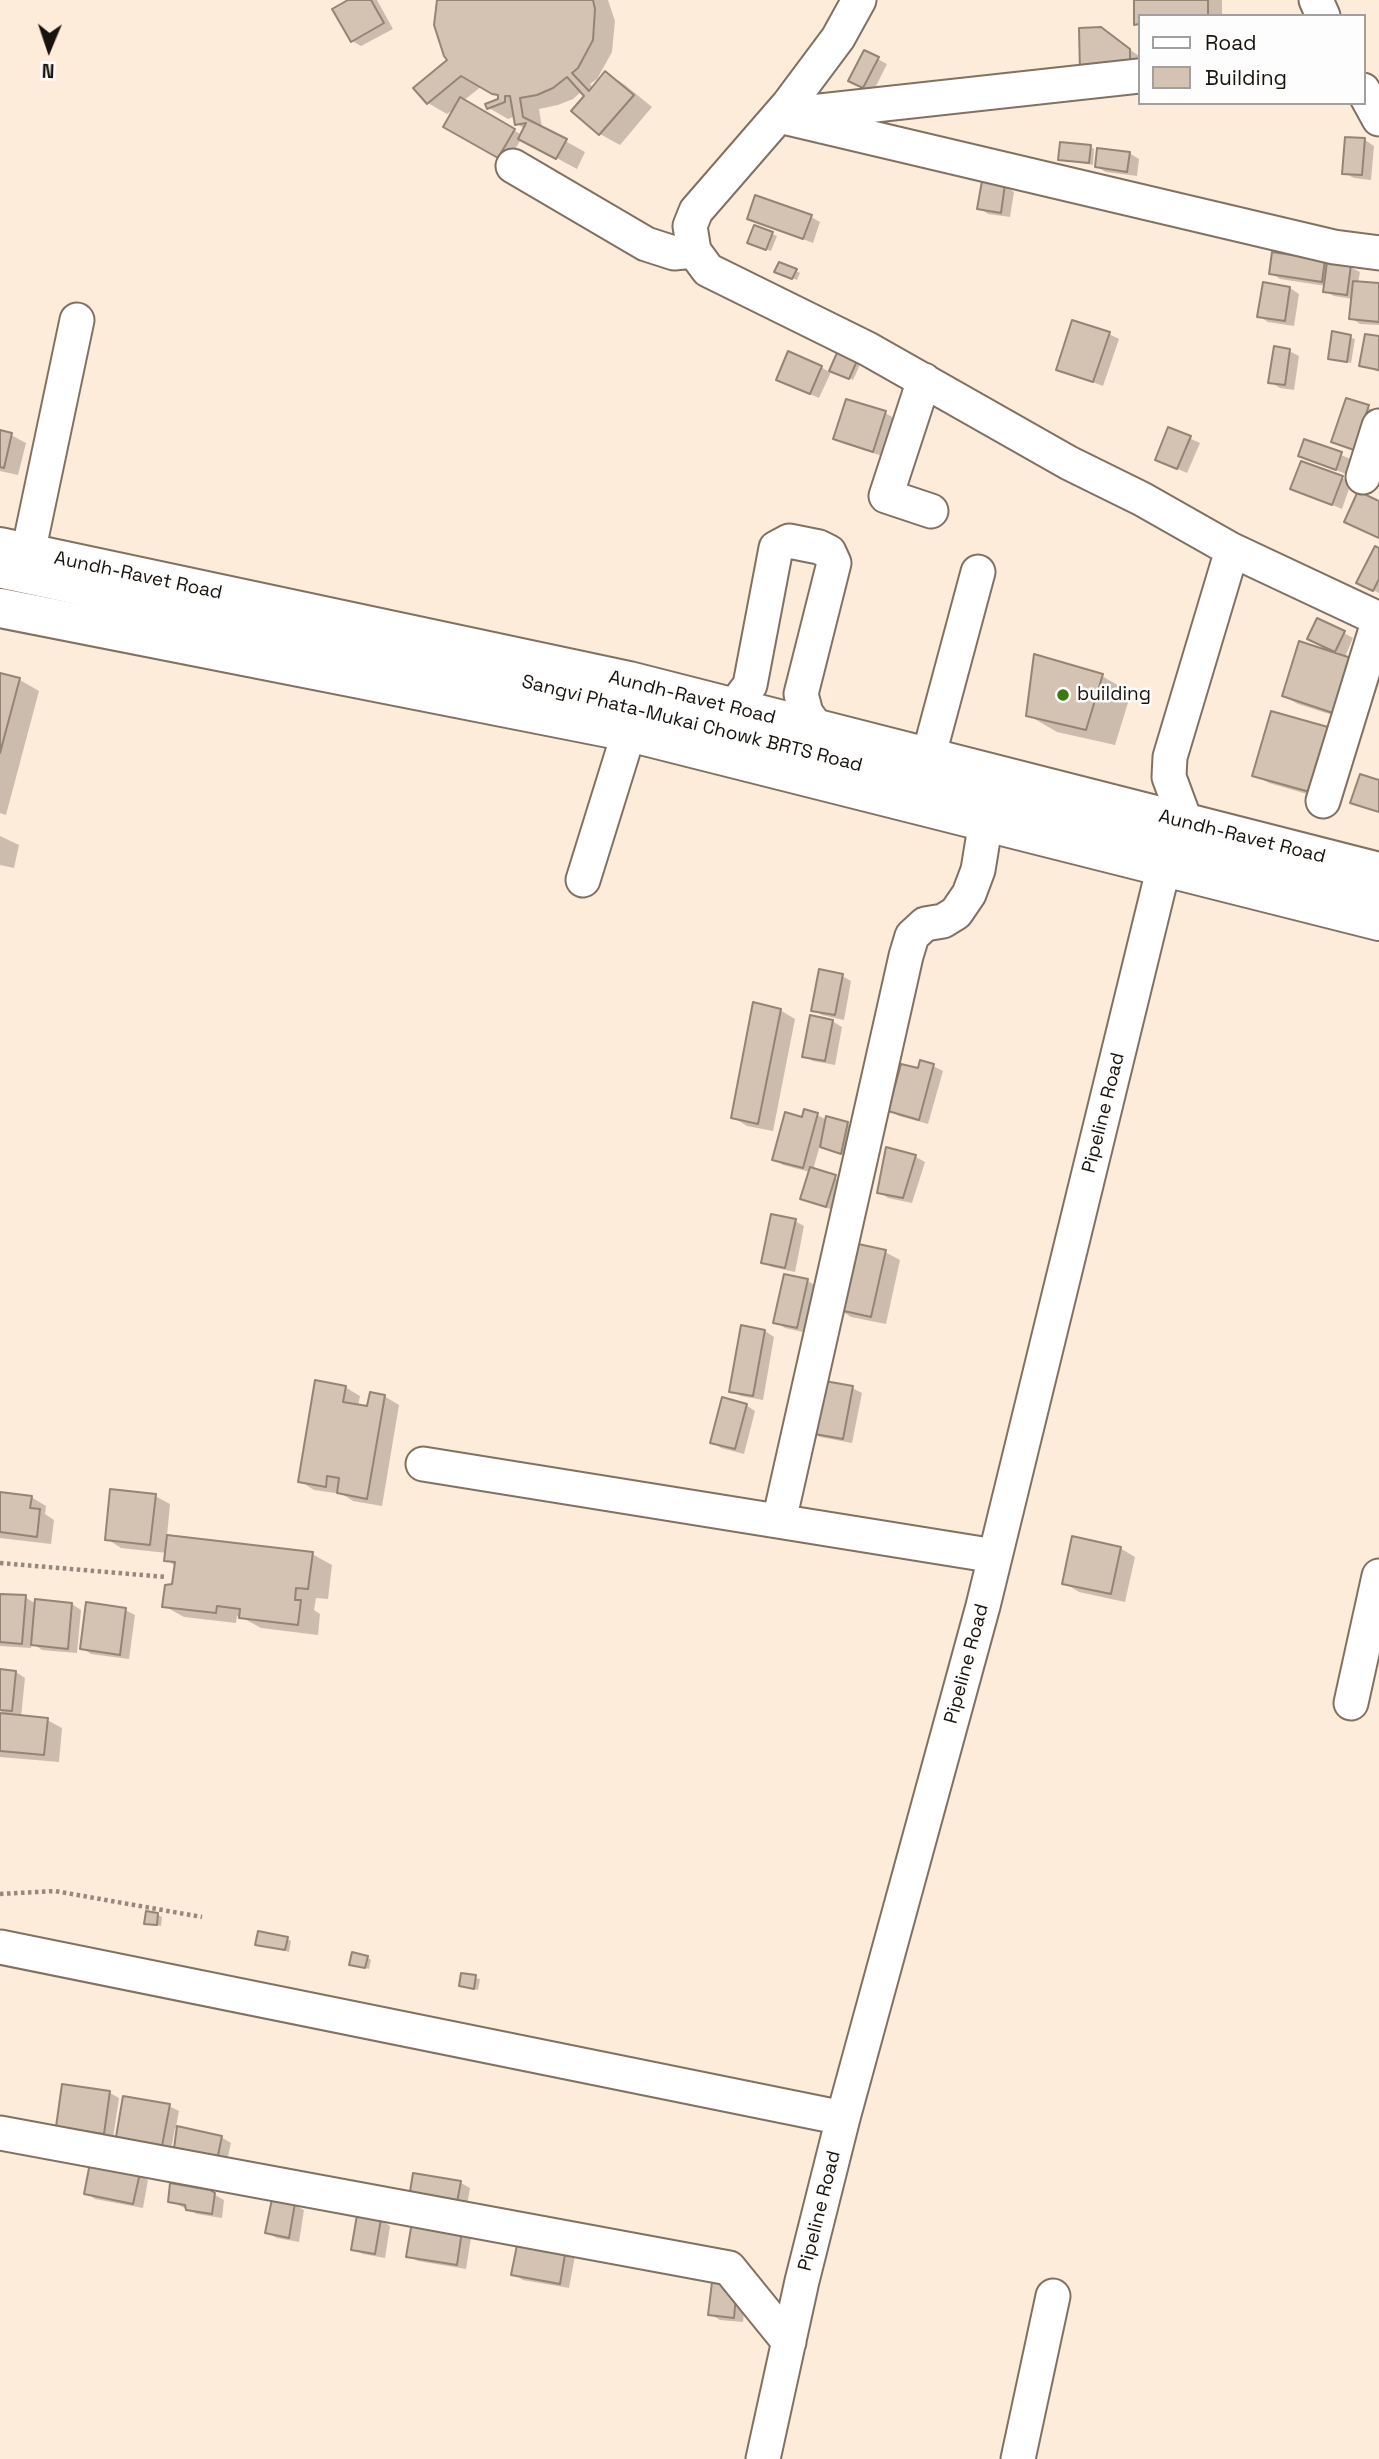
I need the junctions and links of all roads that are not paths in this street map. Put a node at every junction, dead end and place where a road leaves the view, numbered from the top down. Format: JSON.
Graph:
{"nodes":[{"id":1,"x":859,"y":0,"type":"edge"},
{"id":2,"x":1138,"y":76,"type":"edge"},
{"id":3,"x":779,"y":116,"type":"junction"},
{"id":4,"x":513,"y":166,"type":"dead end"},
{"id":5,"x":694,"y":251,"type":"junction"},
{"id":6,"x":1379,"y":253,"type":"edge"},
{"id":7,"x":76,"y":320,"type":"dead end"},
{"id":8,"x":924,"y":380,"type":"junction"},
{"id":9,"x":1379,"y":426,"type":"edge"},
{"id":10,"x":1363,"y":477,"type":"dead end"},
{"id":11,"x":931,"y":511,"type":"dead end"},
{"id":12,"x":1231,"y":550,"type":"junction"},
{"id":13,"x":9,"y":557,"type":"edge"},
{"id":14,"x":978,"y":572,"type":"dead end"},
{"id":15,"x":0,"y":608,"type":"edge"},
{"id":16,"x":1379,"y":619,"type":"edge"},
{"id":17,"x":733,"y":708,"type":"junction"},
{"id":18,"x":819,"y":730,"type":"junction"},
{"id":19,"x":629,"y":732,"type":"junction"},
{"id":20,"x":928,"y":758,"type":"junction"},
{"id":21,"x":1322,"y":801,"type":"dead end"},
{"id":22,"x":986,"y":821,"type":"junction"},
{"id":23,"x":1186,"y":823,"type":"junction"},
{"id":24,"x":1164,"y":866,"type":"junction"},
{"id":25,"x":1379,"y":872,"type":"edge"},
{"id":26,"x":583,"y":880,"type":"dead end"},
{"id":27,"x":1379,"y":897,"type":"edge"},
{"id":28,"x":1379,"y":921,"type":"edge"},
{"id":29,"x":423,"y":1464,"type":"dead end"},
{"id":30,"x":779,"y":1521,"type":"junction"},
{"id":31,"x":995,"y":1556,"type":"junction"},
{"id":32,"x":1379,"y":1576,"type":"edge"},
{"id":33,"x":1351,"y":1703,"type":"dead end"},
{"id":34,"x":0,"y":1947,"type":"edge"},
{"id":35,"x":843,"y":2118,"type":"junction"},
{"id":36,"x":0,"y":2133,"type":"edge"},
{"id":37,"x":1053,"y":2297,"type":"dead end"},
{"id":38,"x":789,"y":2342,"type":"junction"},
{"id":39,"x":763,"y":2459,"type":"edge"},
{"id":40,"x":1018,"y":2459,"type":"edge"}],
"edges":[{"from":1,"to":3,"type":"street"},
{"from":2,"to":3,"type":"street"},
{"from":3,"to":5,"type":"street"},
{"from":3,"to":6,"type":"street"},
{"from":4,"to":5,"type":"street"},
{"from":5,"to":8,"type":"street"},
{"from":7,"to":13,"type":"street"},
{"from":8,"to":11,"type":"street"},
{"from":8,"to":12,"type":"street"},
{"from":9,"to":10,"type":"street"},
{"from":12,"to":16,"type":"street"},
{"from":12,"to":23,"type":"street"},
{"from":13,"to":17,"type":"main road","name":"Aundh-Ravet Road"},
{"from":13,"to":27,"type":"street","name":"Sangvi Phata-Mukai Chowk BRTS Road"},
{"from":14,"to":20,"type":"street"},
{"from":15,"to":19,"type":"main road"},
{"from":16,"to":21,"type":"street"},
{"from":17,"to":18,"type":"main road","name":"Aundh-Ravet Road"},
{"from":17,"to":18,"type":"street"},
{"from":18,"to":20,"type":"main road","name":"Aundh-Ravet Road"},
{"from":19,"to":22,"type":"main road"},
{"from":19,"to":26,"type":"street"},
{"from":20,"to":23,"type":"main road","name":"Aundh-Ravet Road"},
{"from":22,"to":24,"type":"main road"},
{"from":22,"to":30,"type":"street"},
{"from":23,"to":25,"type":"main road","name":"Aundh-Ravet Road"},
{"from":24,"to":28,"type":"main road"},
{"from":24,"to":31,"type":"street","name":"Pipeline Road"},
{"from":29,"to":30,"type":"street"},
{"from":30,"to":31,"type":"street"},
{"from":31,"to":35,"type":"street","name":"Pipeline Road"},
{"from":32,"to":33,"type":"street"},
{"from":34,"to":35,"type":"street"},
{"from":35,"to":38,"type":"street","name":"Pipeline Road"},
{"from":36,"to":38,"type":"street"},
{"from":37,"to":40,"type":"street"},
{"from":38,"to":39,"type":"street","name":"Pipeline Road"}]}
